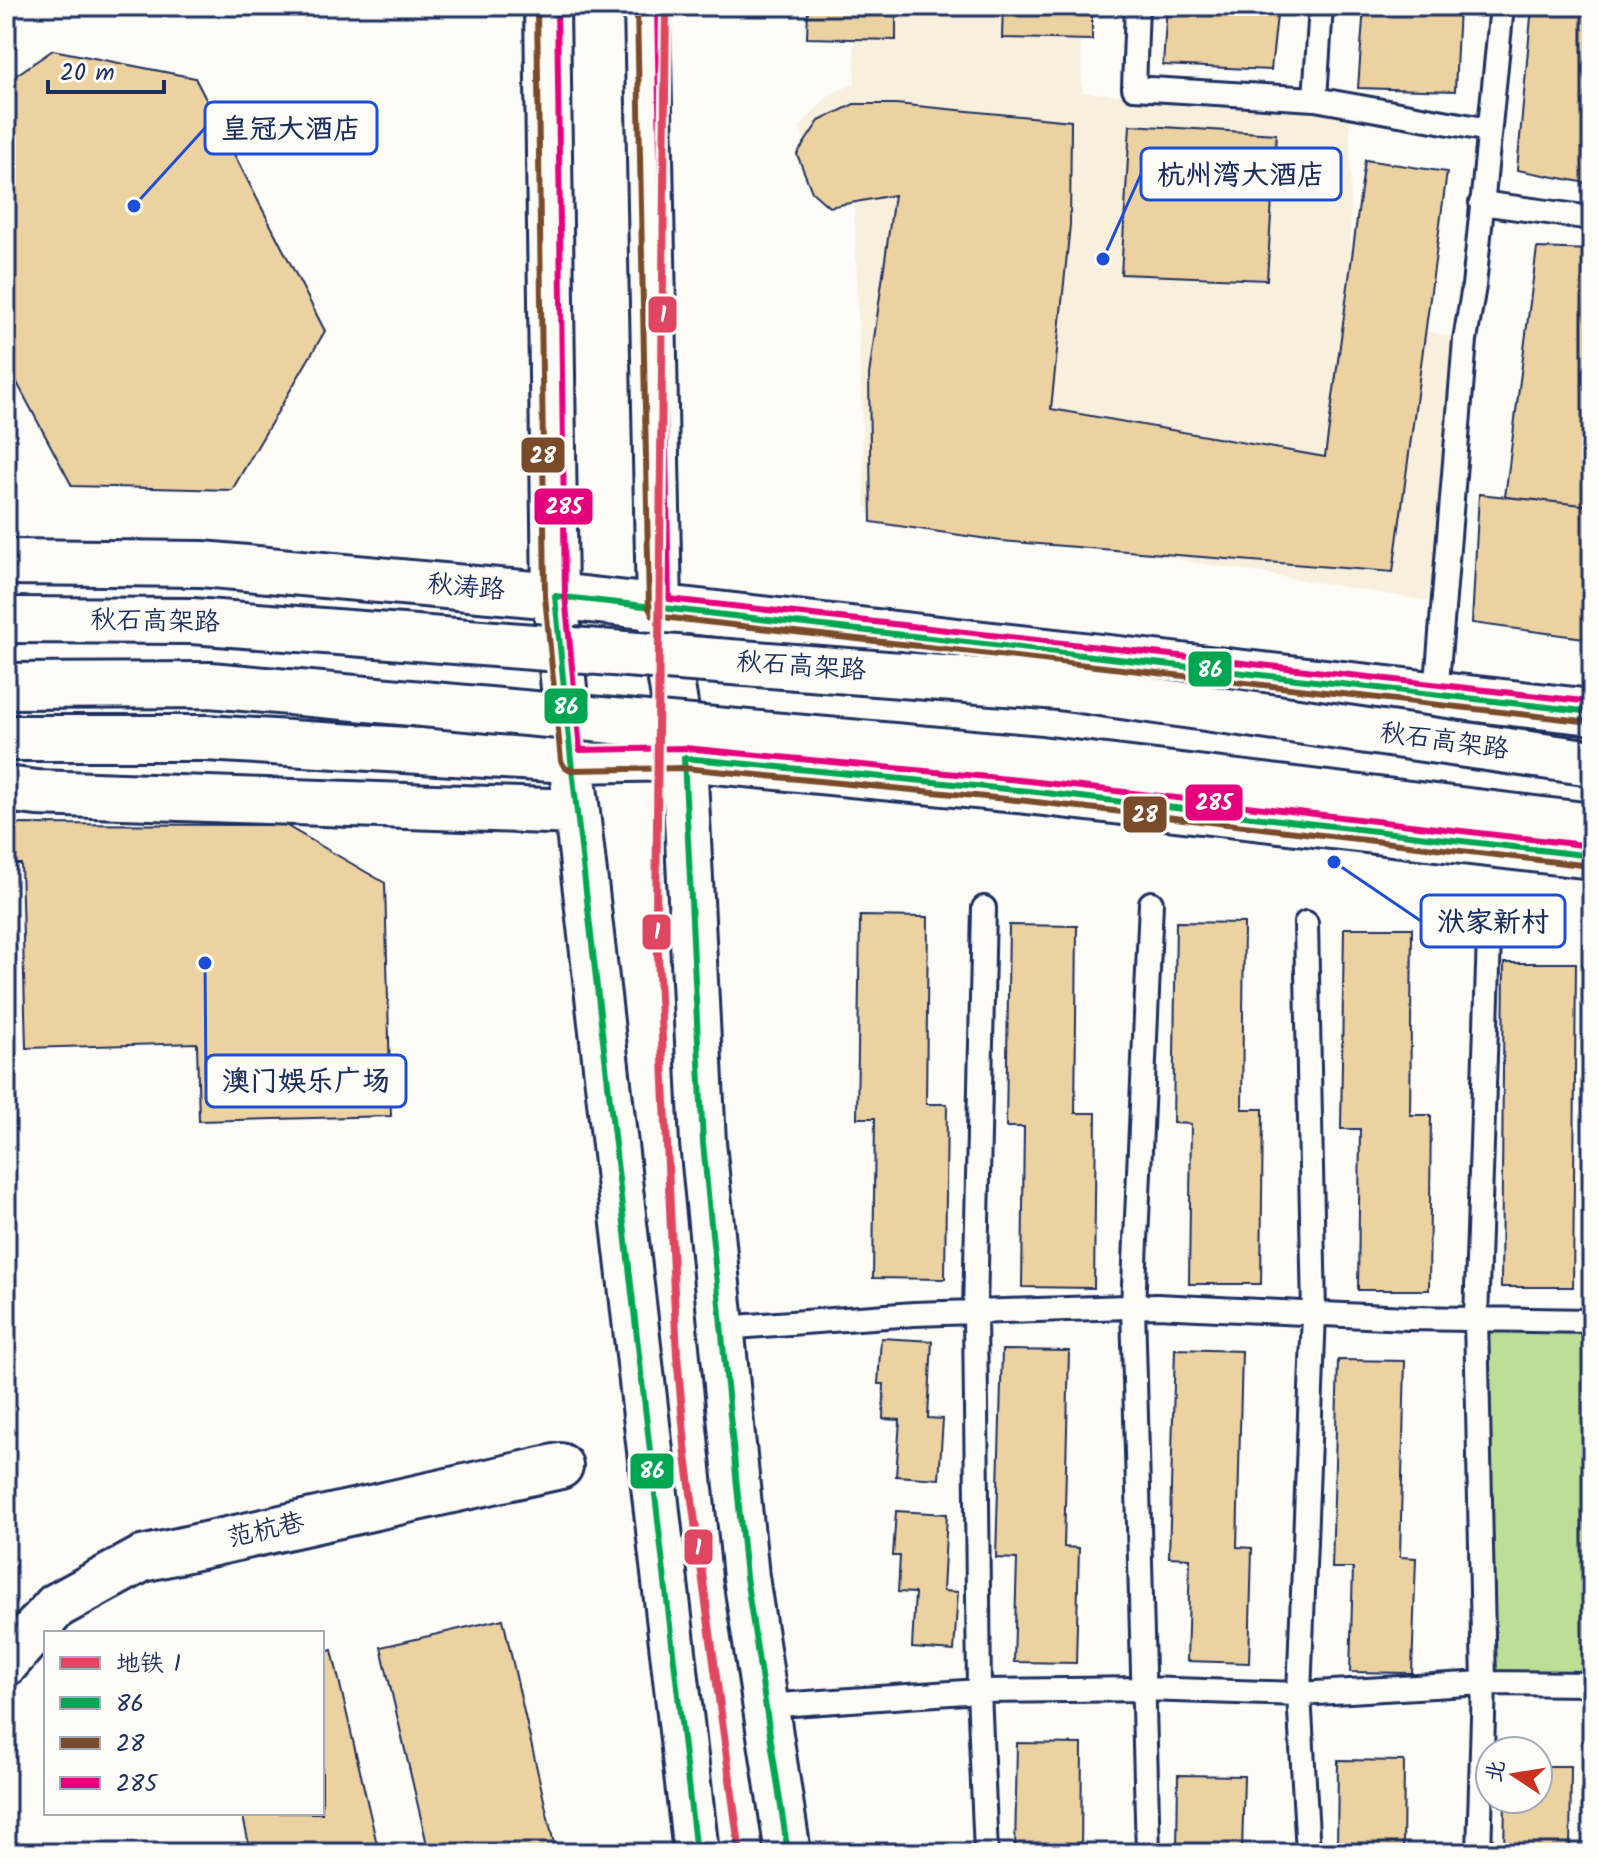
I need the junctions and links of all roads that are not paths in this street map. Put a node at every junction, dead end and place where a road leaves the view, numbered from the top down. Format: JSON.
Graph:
{"nodes":[{"id":1,"x":547,"y":6,"type":"edge"},
{"id":2,"x":647,"y":6,"type":"edge"},
{"id":3,"x":1137,"y":6,"type":"edge"},
{"id":4,"x":1321,"y":6,"type":"edge"},
{"id":5,"x":1502,"y":6,"type":"edge"},
{"id":6,"x":1315,"y":99,"type":"junction"},
{"id":7,"x":1489,"y":130,"type":"junction"},
{"id":8,"x":1481,"y":203,"type":"junction"},
{"id":9,"x":1592,"y":218,"type":"edge"},
{"id":10,"x":6,"y":562,"type":"edge"},
{"id":11,"x":555,"y":596,"type":"junction"},
{"id":12,"x":659,"y":608,"type":"junction"},
{"id":13,"x":6,"y":620,"type":"edge"},
{"id":14,"x":6,"y":686,"type":"edge"},
{"id":15,"x":1436,"y":695,"type":"junction"},
{"id":16,"x":1592,"y":712,"type":"edge"},
{"id":17,"x":6,"y":738,"type":"edge"},
{"id":18,"x":684,"y":758,"type":"junction"},
{"id":19,"x":571,"y":760,"type":"junction"},
{"id":20,"x":1592,"y":763,"type":"edge"},
{"id":21,"x":6,"y":789,"type":"edge"},
{"id":22,"x":577,"y":812,"type":"junction"},
{"id":23,"x":1592,"y":826,"type":"edge"},
{"id":24,"x":1592,"y":856,"type":"edge"},
{"id":25,"x":1151,"y":903,"type":"dead end"},
{"id":26,"x":984,"y":908,"type":"dead end"},
{"id":27,"x":1306,"y":923,"type":"dead end"},
{"id":28,"x":1489,"y":938,"type":"dead end"},
{"id":29,"x":1133,"y":1307,"type":"junction"},
{"id":30,"x":975,"y":1312,"type":"junction"},
{"id":31,"x":1314,"y":1313,"type":"junction"},
{"id":32,"x":1476,"y":1319,"type":"junction"},
{"id":33,"x":1592,"y":1321,"type":"edge"},
{"id":34,"x":722,"y":1328,"type":"junction"},
{"id":35,"x":560,"y":1466,"type":"dead end"},
{"id":36,"x":6,"y":1663,"type":"edge"},
{"id":37,"x":1484,"y":1683,"type":"junction"},
{"id":38,"x":1592,"y":1684,"type":"edge"},
{"id":39,"x":1145,"y":1689,"type":"junction"},
{"id":40,"x":979,"y":1691,"type":"junction"},
{"id":41,"x":1299,"y":1694,"type":"junction"},
{"id":42,"x":765,"y":1706,"type":"junction"},
{"id":43,"x":696,"y":1853,"type":"edge"},
{"id":44,"x":788,"y":1853,"type":"edge"},
{"id":45,"x":986,"y":1853,"type":"edge"},
{"id":46,"x":1148,"y":1853,"type":"edge"},
{"id":47,"x":1308,"y":1853,"type":"edge"},
{"id":48,"x":1479,"y":1853,"type":"edge"}],
"edges":[{"from":1,"to":11,"type":"main road"},
{"from":2,"to":12,"type":"main road"},
{"from":3,"to":6,"type":"lane"},
{"from":4,"to":6,"type":"lane"},
{"from":5,"to":7,"type":"lane"},
{"from":6,"to":7,"type":"lane"},
{"from":7,"to":8,"type":"lane"},
{"from":8,"to":9,"type":"lane"},
{"from":8,"to":15,"type":"lane"},
{"from":10,"to":11,"type":"main road","name":"秋涛路"},
{"from":11,"to":12,"type":"main road","name":"秋涛路"},
{"from":11,"to":19,"type":"main road"},
{"from":12,"to":15,"type":"main road","name":"秋涛路"},
{"from":12,"to":18,"type":"main road"},
{"from":13,"to":20,"type":"main road","name":"秋石高架路","bridge":true},
{"from":14,"to":23,"type":"main road","bridge":true},
{"from":15,"to":16,"type":"main road","name":"秋涛路"},
{"from":17,"to":19,"type":"main road"},
{"from":18,"to":19,"type":"main road"},
{"from":18,"to":24,"type":"main road"},
{"from":18,"to":34,"type":"main road"},
{"from":19,"to":22,"type":"main road"},
{"from":21,"to":22,"type":"main road"},
{"from":22,"to":43,"type":"main road"},
{"from":25,"to":29,"type":"lane"},
{"from":26,"to":30,"type":"lane"},
{"from":27,"to":31,"type":"lane"},
{"from":28,"to":32,"type":"lane"},
{"from":29,"to":30,"type":"lane"},
{"from":29,"to":31,"type":"lane"},
{"from":29,"to":39,"type":"lane"},
{"from":30,"to":34,"type":"lane"},
{"from":30,"to":40,"type":"lane"},
{"from":31,"to":32,"type":"lane"},
{"from":31,"to":41,"type":"lane"},
{"from":32,"to":33,"type":"lane"},
{"from":32,"to":37,"type":"lane"},
{"from":34,"to":42,"type":"main road"},
{"from":35,"to":36,"type":"main road","name":"范杭巷"},
{"from":37,"to":38,"type":"lane"},
{"from":37,"to":41,"type":"lane"},
{"from":37,"to":48,"type":"lane"},
{"from":39,"to":40,"type":"lane"},
{"from":39,"to":41,"type":"lane"},
{"from":39,"to":46,"type":"lane"},
{"from":40,"to":42,"type":"lane"},
{"from":40,"to":45,"type":"lane"},
{"from":41,"to":47,"type":"lane"},
{"from":42,"to":44,"type":"main road"}]}
